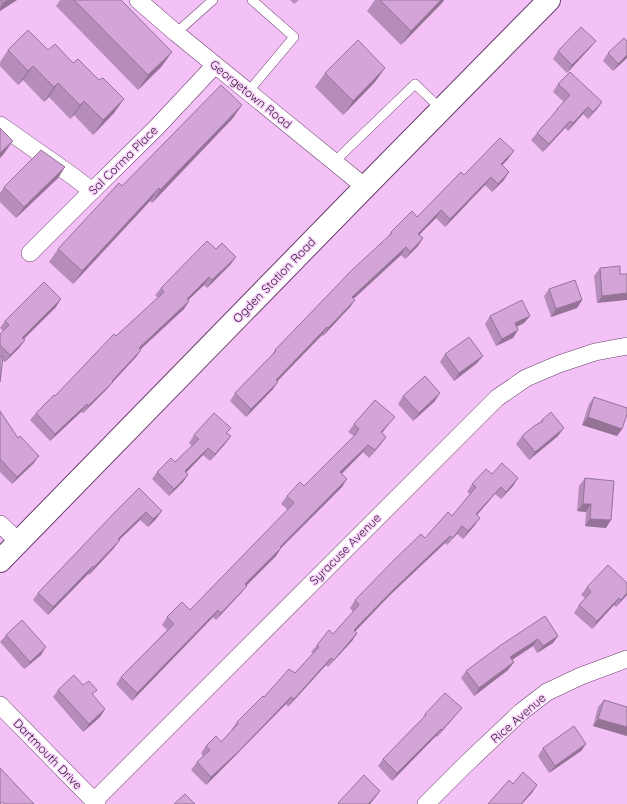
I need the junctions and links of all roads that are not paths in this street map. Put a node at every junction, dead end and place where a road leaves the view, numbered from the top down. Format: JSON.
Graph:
{"nodes":[{"id":1,"x":138,"y":0,"type":"edge"},
{"id":2,"x":213,"y":0,"type":"edge"},
{"id":3,"x":252,"y":0,"type":"edge"},
{"id":4,"x":549,"y":0,"type":"edge"},
{"id":5,"x":176,"y":34,"type":"junction"},
{"id":6,"x":215,"y":65,"type":"junction"},
{"id":7,"x":248,"y":92,"type":"junction"},
{"id":8,"x":441,"y":109,"type":"junction"},
{"id":9,"x":0,"y":125,"type":"edge"},
{"id":10,"x":334,"y":162,"type":"junction"},
{"id":11,"x":365,"y":187,"type":"junction"},
{"id":12,"x":92,"y":191,"type":"junction"},
{"id":13,"x":30,"y":253,"type":"dead end"},
{"id":14,"x":627,"y":346,"type":"edge"},
{"id":15,"x":0,"y":524,"type":"edge"},
{"id":16,"x":19,"y":542,"type":"junction"},
{"id":17,"x":0,"y":561,"type":"edge"},
{"id":18,"x":627,"y":659,"type":"edge"},
{"id":19,"x":0,"y":705,"type":"edge"},
{"id":20,"x":96,"y":803,"type":"edge"},
{"id":21,"x":426,"y":804,"type":"edge"}],
"edges":[{"from":1,"to":5,"type":"street","name":"Georgetown Road"},
{"from":2,"to":5,"type":"lane"},
{"from":3,"to":7,"type":"lane"},
{"from":4,"to":8,"type":"street","name":"Ogden Station Road"},
{"from":5,"to":6,"type":"street","name":"Georgetown Road"},
{"from":6,"to":7,"type":"street","name":"Georgetown Road"},
{"from":6,"to":12,"type":"street","name":"Sal Corma Place"},
{"from":7,"to":10,"type":"street","name":"Georgetown Road"},
{"from":8,"to":10,"type":"lane"},
{"from":8,"to":11,"type":"street","name":"Ogden Station Road"},
{"from":9,"to":12,"type":"street"},
{"from":10,"to":11,"type":"street","name":"Georgetown Road"},
{"from":11,"to":16,"type":"street","name":"Ogden Station Road"},
{"from":12,"to":13,"type":"street","name":"Sal Corma Place"},
{"from":14,"to":20,"type":"street","name":"Syracuse Avenue"},
{"from":15,"to":16,"type":"street"},
{"from":16,"to":17,"type":"street","name":"Ogden Station Road"},
{"from":18,"to":21,"type":"street","name":"Rice Avenue"},
{"from":19,"to":20,"type":"street","name":"Dartmouth Drive"}]}
